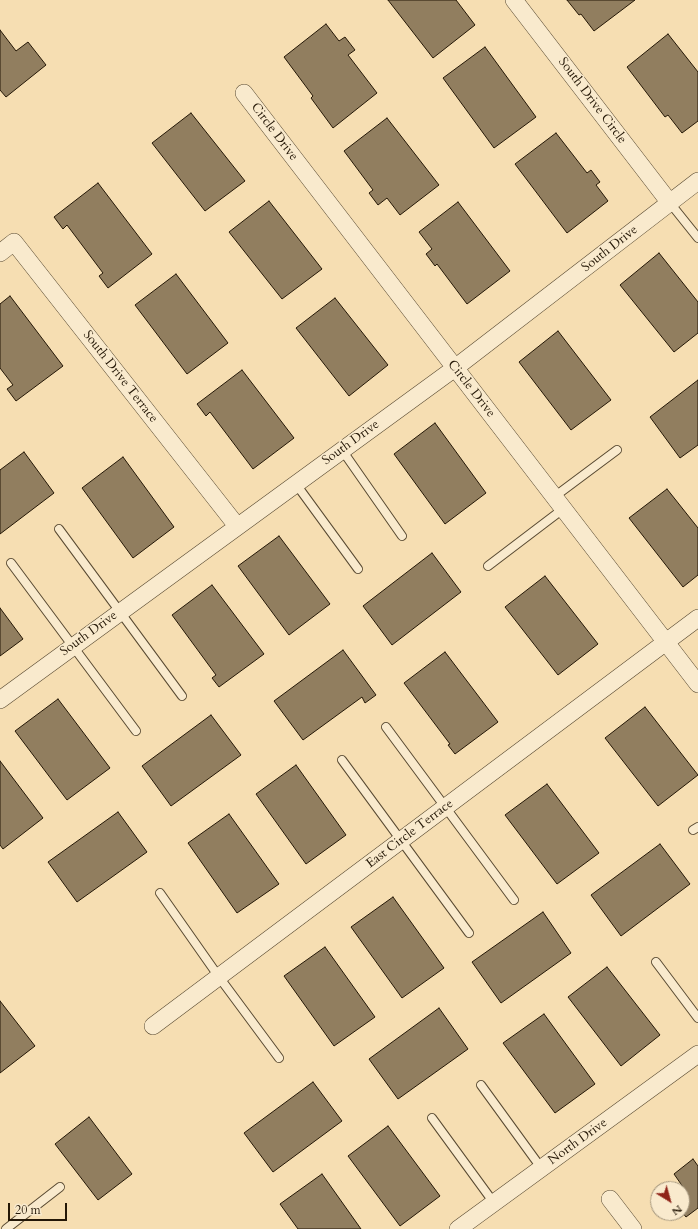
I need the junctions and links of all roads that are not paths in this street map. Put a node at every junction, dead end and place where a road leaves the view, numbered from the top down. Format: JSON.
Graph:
{"nodes":[{"id":1,"x":514,"y":0,"type":"edge"},
{"id":2,"x":244,"y":93,"type":"dead end"},
{"id":3,"x":698,"y":181,"type":"edge"},
{"id":4,"x":670,"y":203,"type":"junction"},
{"id":5,"x":698,"y":238,"type":"edge"},
{"id":6,"x":0,"y":253,"type":"edge"},
{"id":7,"x":455,"y":368,"type":"junction"},
{"id":8,"x":342,"y":450,"type":"junction"},
{"id":9,"x":617,"y":450,"type":"dead end"},
{"id":10,"x":296,"y":484,"type":"junction"},
{"id":11,"x":558,"y":503,"type":"junction"},
{"id":12,"x":237,"y":526,"type":"junction"},
{"id":13,"x":59,"y":529,"type":"dead end"},
{"id":14,"x":402,"y":536,"type":"dead end"},
{"id":15,"x":11,"y":563,"type":"dead end"},
{"id":16,"x":488,"y":566,"type":"dead end"},
{"id":17,"x":358,"y":569,"type":"dead end"},
{"id":18,"x":120,"y":612,"type":"junction"},
{"id":19,"x":698,"y":618,"type":"edge"},
{"id":20,"x":666,"y":643,"type":"junction"},
{"id":21,"x":73,"y":646,"type":"junction"},
{"id":22,"x":698,"y":684,"type":"edge"},
{"id":23,"x":182,"y":696,"type":"dead end"},
{"id":24,"x":0,"y":700,"type":"edge"},
{"id":25,"x":386,"y":727,"type":"dead end"},
{"id":26,"x":136,"y":731,"type":"dead end"},
{"id":27,"x":342,"y":760,"type":"dead end"},
{"id":28,"x":445,"y":808,"type":"junction"},
{"id":29,"x":402,"y":840,"type":"junction"},
{"id":30,"x":160,"y":893,"type":"dead end"},
{"id":31,"x":514,"y":900,"type":"dead end"},
{"id":32,"x":470,"y":933,"type":"dead end"},
{"id":33,"x":656,"y":962,"type":"dead end"},
{"id":34,"x":219,"y":977,"type":"junction"},
{"id":35,"x":698,"y":1018,"type":"edge"},
{"id":36,"x":153,"y":1026,"type":"dead end"},
{"id":37,"x":698,"y":1054,"type":"edge"},
{"id":38,"x":279,"y":1058,"type":"dead end"},
{"id":39,"x":481,"y":1085,"type":"dead end"},
{"id":40,"x":432,"y":1118,"type":"dead end"},
{"id":41,"x":542,"y":1168,"type":"junction"},
{"id":42,"x":60,"y":1187,"type":"dead end"},
{"id":43,"x":610,"y":1199,"type":"dead end"},
{"id":44,"x":494,"y":1203,"type":"junction"},
{"id":45,"x":6,"y":1229,"type":"edge"},
{"id":46,"x":458,"y":1229,"type":"edge"},
{"id":47,"x":633,"y":1229,"type":"edge"}],
"edges":[{"from":1,"to":4,"type":"street","name":"South Drive Circle"},
{"from":2,"to":7,"type":"street","name":"Circle Drive"},
{"from":3,"to":4,"type":"street","name":"South Drive"},
{"from":4,"to":5,"type":"lane"},
{"from":4,"to":7,"type":"street","name":"South Drive"},
{"from":6,"to":12,"type":"street","name":"South Drive Terrace"},
{"from":7,"to":8,"type":"street","name":"South Drive"},
{"from":7,"to":11,"type":"street","name":"Circle Drive"},
{"from":8,"to":10,"type":"street","name":"South Drive"},
{"from":8,"to":14,"type":"lane"},
{"from":9,"to":11,"type":"lane"},
{"from":10,"to":12,"type":"street","name":"South Drive"},
{"from":10,"to":17,"type":"lane"},
{"from":11,"to":16,"type":"lane"},
{"from":11,"to":20,"type":"street","name":"Circle Drive"},
{"from":12,"to":18,"type":"street","name":"South Drive"},
{"from":13,"to":18,"type":"lane"},
{"from":15,"to":21,"type":"lane"},
{"from":18,"to":21,"type":"street","name":"South Drive"},
{"from":18,"to":23,"type":"lane"},
{"from":19,"to":20,"type":"street","name":"East Circle Terrace"},
{"from":20,"to":22,"type":"street","name":"Circle Drive"},
{"from":20,"to":28,"type":"street","name":"East Circle Terrace"},
{"from":21,"to":24,"type":"street","name":"South Drive"},
{"from":21,"to":26,"type":"lane"},
{"from":25,"to":28,"type":"lane"},
{"from":27,"to":29,"type":"lane"},
{"from":28,"to":29,"type":"street","name":"East Circle Terrace"},
{"from":28,"to":31,"type":"lane"},
{"from":29,"to":32,"type":"lane"},
{"from":29,"to":34,"type":"street","name":"East Circle Terrace"},
{"from":30,"to":34,"type":"lane"},
{"from":33,"to":35,"type":"lane"},
{"from":34,"to":36,"type":"street","name":"East Circle Terrace"},
{"from":34,"to":38,"type":"lane"},
{"from":37,"to":41,"type":"street","name":"North Drive"},
{"from":39,"to":41,"type":"lane"},
{"from":40,"to":44,"type":"lane"},
{"from":41,"to":44,"type":"street","name":"North Drive"},
{"from":42,"to":45,"type":"lane"},
{"from":43,"to":47,"type":"street"},
{"from":44,"to":46,"type":"street","name":"North Drive"}]}
